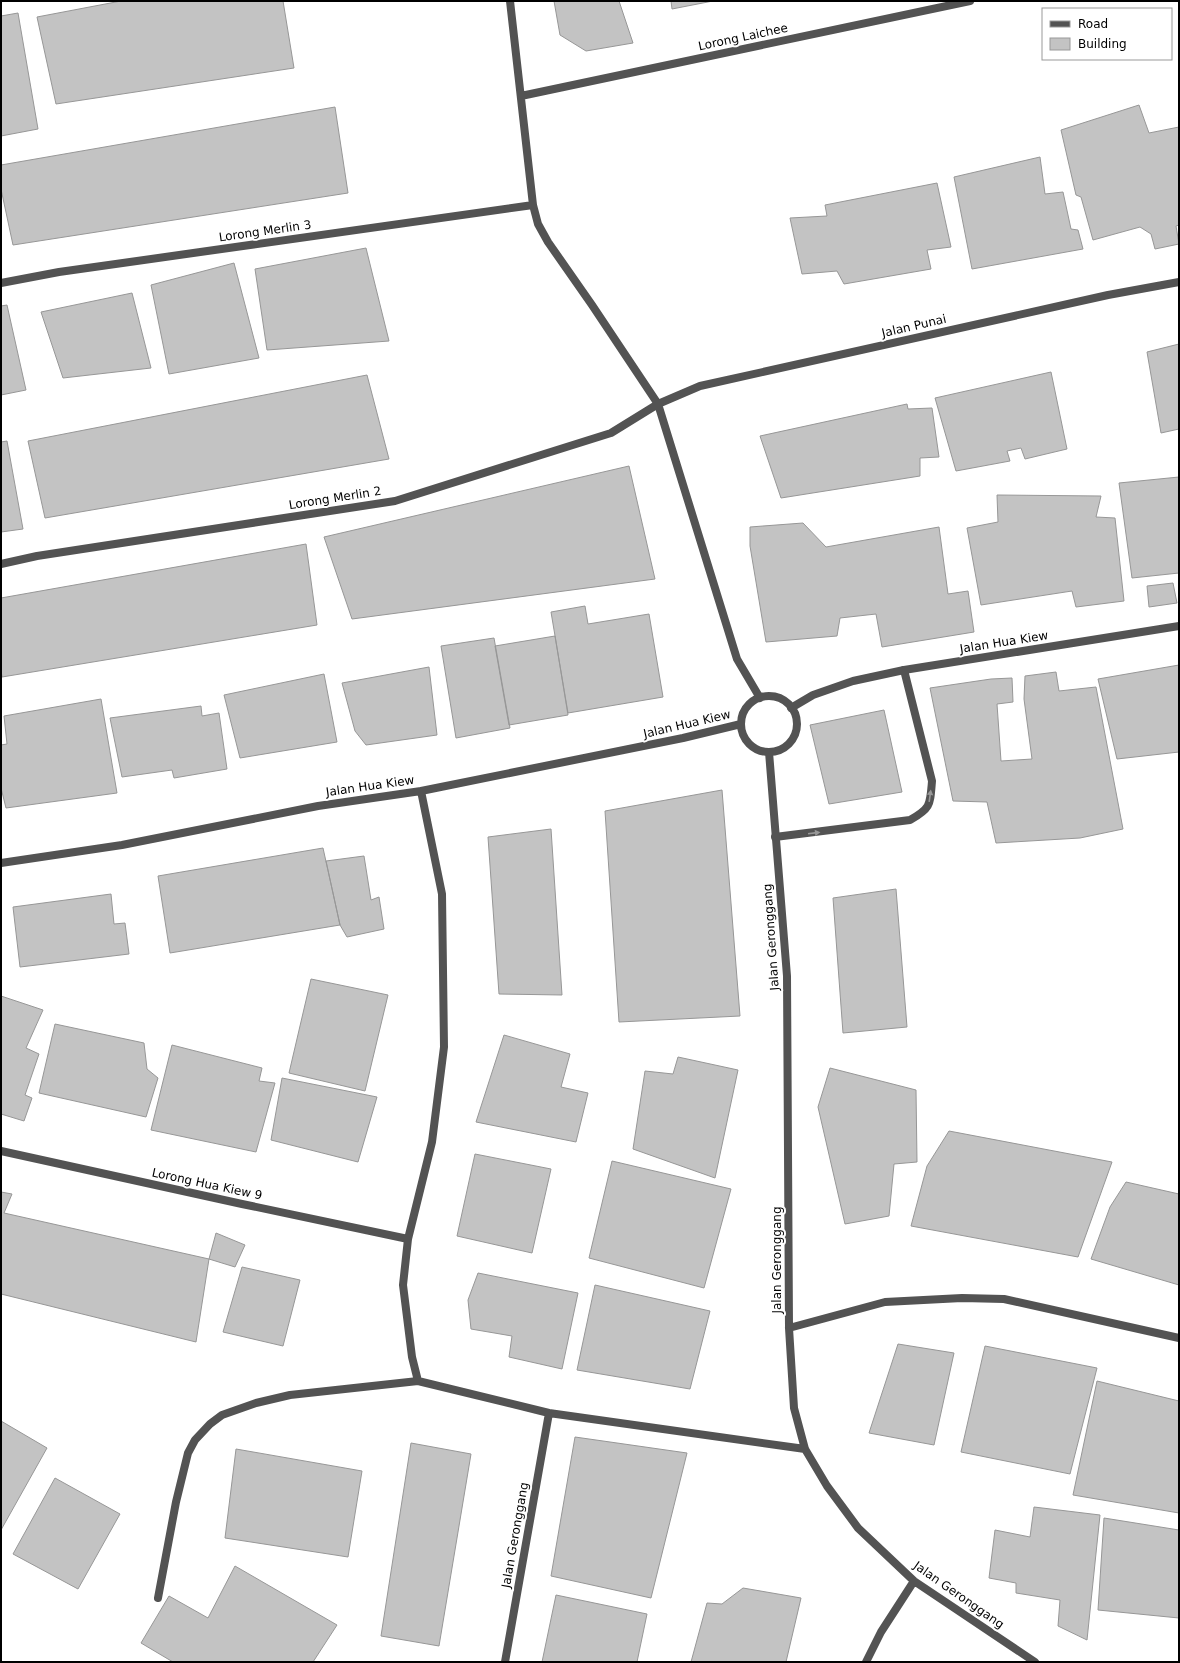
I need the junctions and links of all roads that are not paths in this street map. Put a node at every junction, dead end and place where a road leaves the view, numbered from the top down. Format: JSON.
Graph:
{"nodes":[{"id":1,"x":510,"y":1,"type":"edge"},
{"id":2,"x":970,"y":1,"type":"edge"},
{"id":3,"x":521,"y":96,"type":"junction"},
{"id":4,"x":533,"y":205,"type":"junction"},
{"id":5,"x":1179,"y":282,"type":"edge"},
{"id":6,"x":1,"y":283,"type":"edge"},
{"id":7,"x":658,"y":404,"type":"junction"},
{"id":8,"x":1,"y":564,"type":"edge"},
{"id":9,"x":1179,"y":626,"type":"edge"},
{"id":10,"x":904,"y":670,"type":"junction"},
{"id":11,"x":760,"y":698,"type":"junction"},
{"id":12,"x":791,"y":708,"type":"junction"},
{"id":13,"x":741,"y":724,"type":"junction"},
{"id":14,"x":769,"y":752,"type":"junction"},
{"id":15,"x":421,"y":791,"type":"junction"},
{"id":16,"x":775,"y":837,"type":"junction"},
{"id":17,"x":1,"y":863,"type":"edge"},
{"id":18,"x":1,"y":1151,"type":"edge"},
{"id":19,"x":408,"y":1239,"type":"junction"},
{"id":20,"x":789,"y":1328,"type":"junction"},
{"id":21,"x":1179,"y":1338,"type":"edge"},
{"id":22,"x":418,"y":1381,"type":"junction"},
{"id":23,"x":549,"y":1413,"type":"junction"},
{"id":24,"x":805,"y":1449,"type":"junction"},
{"id":25,"x":914,"y":1581,"type":"junction"},
{"id":26,"x":158,"y":1598,"type":"dead end"},
{"id":27,"x":505,"y":1662,"type":"edge"},
{"id":28,"x":866,"y":1662,"type":"edge"},
{"id":29,"x":1035,"y":1662,"type":"edge"}],
"edges":[{"from":1,"to":3,"type":"street"},
{"from":2,"to":3,"type":"street","name":"Lorong Laichee"},
{"from":3,"to":4,"type":"street"},
{"from":4,"to":6,"type":"street","name":"Lorong Merlin 3"},
{"from":4,"to":7,"type":"street"},
{"from":5,"to":7,"type":"street","name":"Jalan Punai"},
{"from":7,"to":8,"type":"street","name":"Lorong Merlin 2"},
{"from":7,"to":11,"type":"street"},
{"from":9,"to":10,"type":"street","name":"Jalan Hua Kiew"},
{"from":10,"to":12,"type":"street","name":"Jalan Hua Kiew"},
{"from":16,"to":10,"type":"street","one_way":true},
{"from":11,"to":12,"type":"street"},
{"from":11,"to":13,"type":"street"},
{"from":12,"to":14,"type":"street"},
{"from":13,"to":14,"type":"street"},
{"from":13,"to":15,"type":"street","name":"Jalan Hua Kiew"},
{"from":14,"to":16,"type":"street","name":"Jalan Geronggang"},
{"from":15,"to":17,"type":"street","name":"Jalan Hua Kiew"},
{"from":15,"to":19,"type":"street"},
{"from":16,"to":20,"type":"street","name":"Jalan Geronggang"},
{"from":18,"to":19,"type":"street","name":"Lorong Hua Kiew 9"},
{"from":19,"to":22,"type":"street"},
{"from":20,"to":21,"type":"street"},
{"from":20,"to":24,"type":"street","name":"Jalan Geronggang"},
{"from":22,"to":23,"type":"street"},
{"from":22,"to":26,"type":"street"},
{"from":23,"to":24,"type":"street"},
{"from":23,"to":27,"type":"street","name":"Jalan Geronggang"},
{"from":24,"to":25,"type":"street","name":"Jalan Geronggang"},
{"from":25,"to":28,"type":"street"},
{"from":25,"to":29,"type":"street","name":"Jalan Geronggang"}]}
